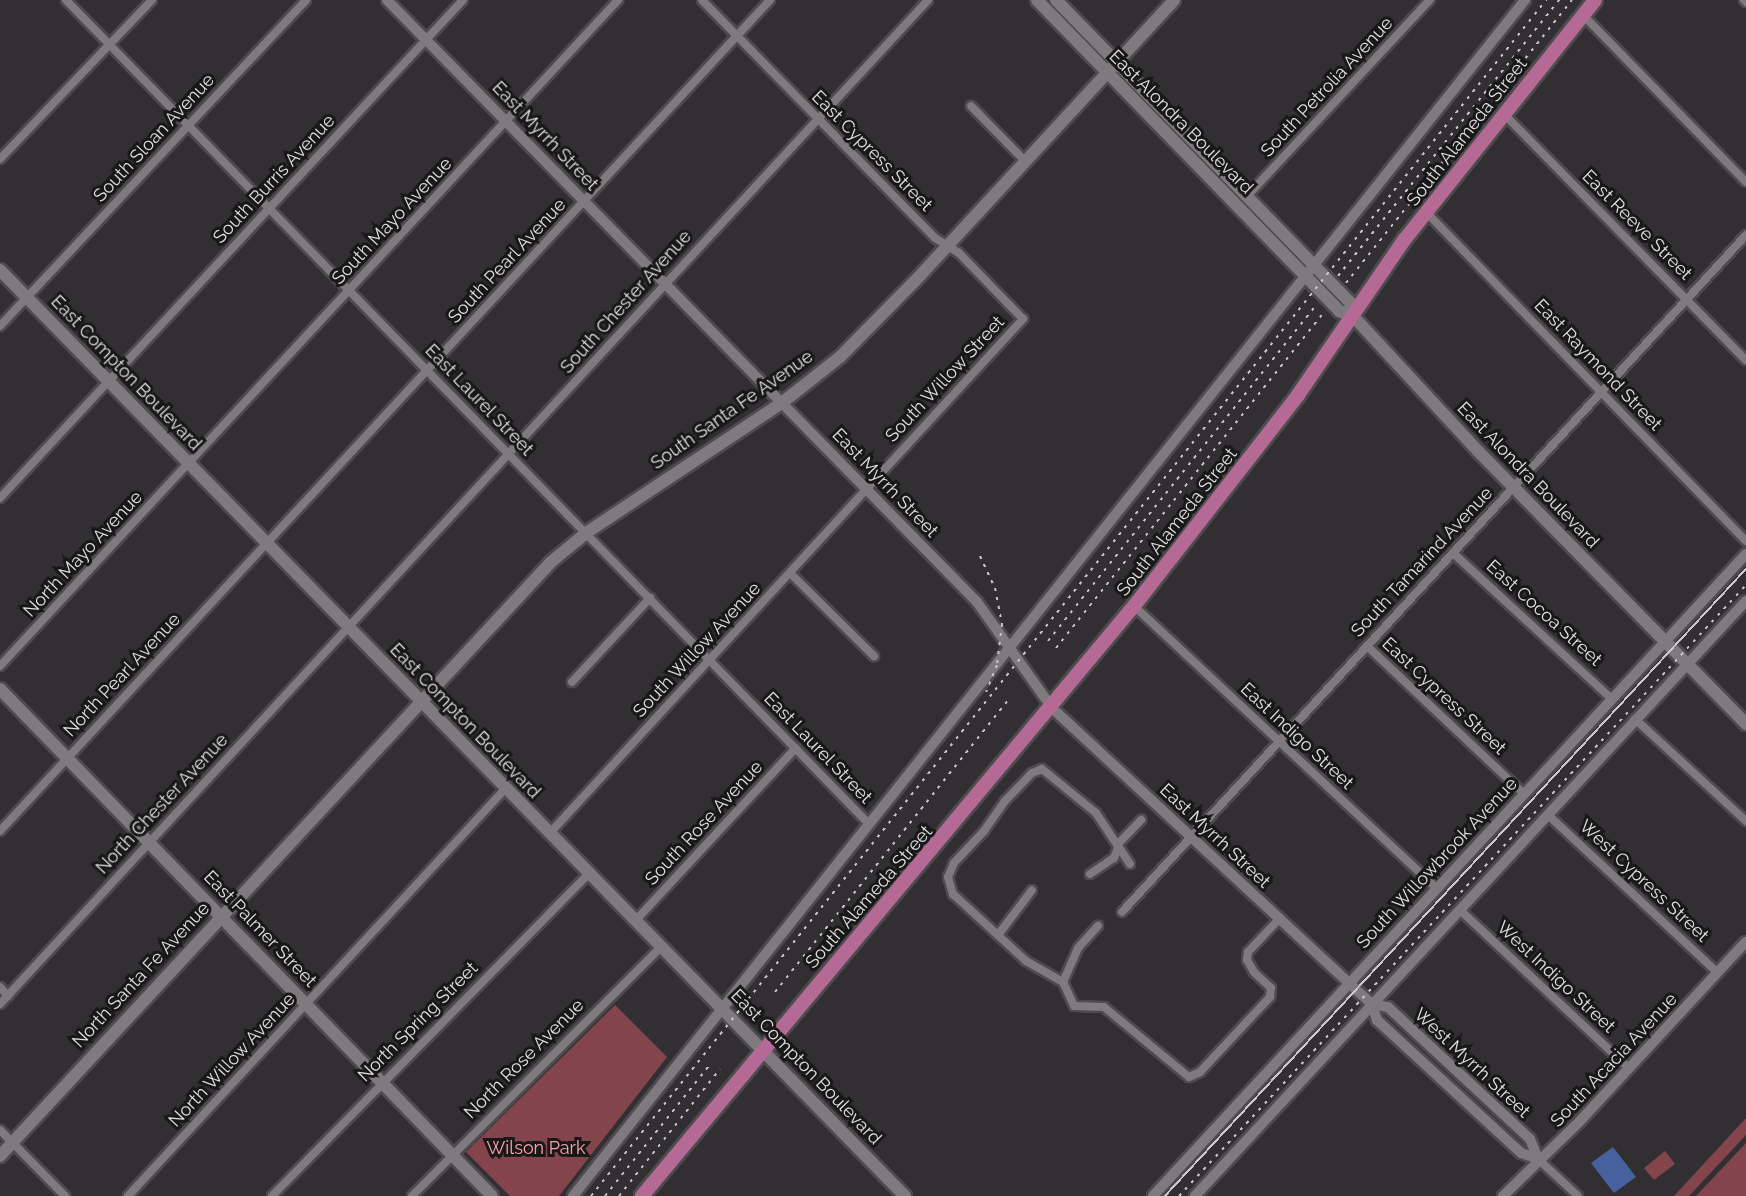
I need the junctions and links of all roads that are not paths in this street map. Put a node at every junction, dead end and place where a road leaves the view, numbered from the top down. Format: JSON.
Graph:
{"nodes":[{"id":1,"x":66,"y":0,"type":"edge"},
{"id":2,"x":152,"y":0,"type":"edge"},
{"id":3,"x":306,"y":0,"type":"edge"},
{"id":4,"x":387,"y":0,"type":"edge"},
{"id":5,"x":463,"y":0,"type":"edge"},
{"id":6,"x":618,"y":0,"type":"edge"},
{"id":7,"x":702,"y":0,"type":"edge"},
{"id":8,"x":770,"y":0,"type":"edge"},
{"id":9,"x":928,"y":0,"type":"edge"},
{"id":10,"x":1037,"y":0,"type":"edge"},
{"id":11,"x":1056,"y":0,"type":"edge"},
{"id":12,"x":1174,"y":0,"type":"edge"},
{"id":13,"x":1430,"y":0,"type":"edge"},
{"id":14,"x":1525,"y":0,"type":"edge"},
{"id":15,"x":1595,"y":0,"type":"edge"},
{"id":16,"x":1583,"y":15,"type":"junction"},
{"id":17,"x":737,"y":36,"type":"junction"},
{"id":18,"x":427,"y":40,"type":"junction"},
{"id":19,"x":110,"y":45,"type":"junction"},
{"id":20,"x":1116,"y":62,"type":"junction"},
{"id":21,"x":1107,"y":72,"type":"junction"},
{"id":22,"x":971,"y":106,"type":"dead end"},
{"id":23,"x":1504,"y":114,"type":"junction"},
{"id":24,"x":818,"y":119,"type":"junction"},
{"id":25,"x":506,"y":121,"type":"junction"},
{"id":26,"x":187,"y":126,"type":"junction"},
{"id":27,"x":0,"y":159,"type":"edge"},
{"id":28,"x":1025,"y":161,"type":"junction"},
{"id":29,"x":1746,"y":182,"type":"edge"},
{"id":30,"x":1247,"y":196,"type":"junction"},
{"id":31,"x":585,"y":201,"type":"junction"},
{"id":32,"x":269,"y":209,"type":"junction"},
{"id":33,"x":1426,"y":212,"type":"junction"},
{"id":34,"x":1746,"y":235,"type":"edge"},
{"id":35,"x":948,"y":246,"type":"junction"},
{"id":36,"x":0,"y":270,"type":"edge"},
{"id":37,"x":1310,"y":270,"type":"junction"},
{"id":38,"x":665,"y":283,"type":"junction"},
{"id":39,"x":349,"y":291,"type":"junction"},
{"id":40,"x":27,"y":298,"type":"junction"},
{"id":41,"x":1687,"y":299,"type":"junction"},
{"id":42,"x":1353,"y":316,"type":"junction"},
{"id":43,"x":1023,"y":319,"type":"joint"},
{"id":44,"x":0,"y":327,"type":"edge"},
{"id":45,"x":1746,"y":360,"type":"edge"},
{"id":46,"x":427,"y":371,"type":"junction"},
{"id":47,"x":109,"y":381,"type":"junction"},
{"id":48,"x":1601,"y":392,"type":"junction"},
{"id":49,"x":783,"y":402,"type":"junction"},
{"id":50,"x":509,"y":456,"type":"junction"},
{"id":51,"x":190,"y":465,"type":"junction"},
{"id":52,"x":1514,"y":487,"type":"junction"},
{"id":53,"x":867,"y":488,"type":"junction"},
{"id":54,"x":0,"y":498,"type":"edge"},
{"id":55,"x":586,"y":532,"type":"junction"},
{"id":56,"x":1746,"y":541,"type":"edge"},
{"id":57,"x":267,"y":542,"type":"junction"},
{"id":58,"x":1453,"y":553,"type":"junction"},
{"id":59,"x":1746,"y":554,"type":"edge"},
{"id":60,"x":791,"y":574,"type":"junction"},
{"id":61,"x":650,"y":597,"type":"junction"},
{"id":62,"x":1746,"y":601,"type":"edge"},
{"id":63,"x":1134,"y":606,"type":"junction"},
{"id":64,"x":348,"y":627,"type":"junction"},
{"id":65,"x":1665,"y":641,"type":"junction"},
{"id":66,"x":1367,"y":646,"type":"junction"},
{"id":67,"x":1010,"y":648,"type":"junction"},
{"id":68,"x":874,"y":656,"type":"dead end"},
{"id":69,"x":710,"y":660,"type":"junction"},
{"id":70,"x":1684,"y":660,"type":"junction"},
{"id":71,"x":0,"y":666,"type":"edge"},
{"id":72,"x":572,"y":682,"type":"dead end"},
{"id":73,"x":0,"y":689,"type":"edge"},
{"id":74,"x":1612,"y":699,"type":"junction"},
{"id":75,"x":420,"y":702,"type":"junction"},
{"id":76,"x":1052,"y":708,"type":"junction"},
{"id":77,"x":1635,"y":719,"type":"junction"},
{"id":78,"x":1746,"y":724,"type":"edge"},
{"id":79,"x":1279,"y":742,"type":"junction"},
{"id":80,"x":796,"y":748,"type":"junction"},
{"id":81,"x":68,"y":757,"type":"junction"},
{"id":82,"x":506,"y":788,"type":"junction"},
{"id":83,"x":1524,"y":794,"type":"junction"},
{"id":84,"x":1548,"y":814,"type":"junction"},
{"id":85,"x":1141,"y":819,"type":"dead end"},
{"id":86,"x":1746,"y":821,"type":"edge"},
{"id":87,"x":868,"y":823,"type":"junction"},
{"id":88,"x":0,"y":831,"type":"edge"},
{"id":89,"x":550,"y":833,"type":"junction"},
{"id":90,"x":1191,"y":837,"type":"junction"},
{"id":91,"x":149,"y":841,"type":"junction"},
{"id":92,"x":1117,"y":847,"type":"junction"},
{"id":93,"x":1130,"y":864,"type":"dead end"},
{"id":94,"x":589,"y":873,"type":"junction"},
{"id":95,"x":1090,"y":874,"type":"dead end"},
{"id":96,"x":1437,"y":889,"type":"junction"},
{"id":97,"x":1032,"y":890,"type":"dead end"},
{"id":98,"x":1460,"y":910,"type":"junction"},
{"id":99,"x":1122,"y":912,"type":"dead end"},
{"id":100,"x":221,"y":916,"type":"junction"},
{"id":101,"x":1280,"y":918,"type":"junction"},
{"id":102,"x":636,"y":921,"type":"junction"},
{"id":103,"x":1098,"y":926,"type":"dead end"},
{"id":104,"x":998,"y":935,"type":"junction"},
{"id":105,"x":1746,"y":942,"type":"edge"},
{"id":106,"x":661,"y":947,"type":"junction"},
{"id":107,"x":1718,"y":973,"type":"junction"},
{"id":108,"x":1063,"y":982,"type":"junction"},
{"id":109,"x":1353,"y":986,"type":"junction"},
{"id":110,"x":0,"y":987,"type":"edge"},
{"id":111,"x":8,"y":996,"type":"junction"},
{"id":112,"x":0,"y":1004,"type":"edge"},
{"id":113,"x":307,"y":1004,"type":"junction"},
{"id":114,"x":1372,"y":1004,"type":"junction"},
{"id":115,"x":725,"y":1009,"type":"junction"},
{"id":116,"x":764,"y":1047,"type":"junction"},
{"id":117,"x":1629,"y":1068,"type":"junction"},
{"id":118,"x":382,"y":1082,"type":"junction"},
{"id":119,"x":0,"y":1130,"type":"edge"},
{"id":120,"x":12,"y":1142,"type":"junction"},
{"id":121,"x":451,"y":1154,"type":"junction"},
{"id":122,"x":0,"y":1156,"type":"edge"},
{"id":123,"x":1538,"y":1159,"type":"junction"},
{"id":124,"x":65,"y":1196,"type":"edge"},
{"id":125,"x":128,"y":1196,"type":"edge"},
{"id":126,"x":272,"y":1196,"type":"edge"},
{"id":127,"x":412,"y":1196,"type":"edge"},
{"id":128,"x":492,"y":1196,"type":"edge"},
{"id":129,"x":573,"y":1196,"type":"edge"},
{"id":130,"x":642,"y":1196,"type":"edge"},
{"id":131,"x":905,"y":1196,"type":"edge"},
{"id":132,"x":1153,"y":1196,"type":"edge"},
{"id":133,"x":1195,"y":1196,"type":"edge"},
{"id":134,"x":1503,"y":1196,"type":"edge"},
{"id":135,"x":1578,"y":1196,"type":"edge"}],
"edges":[{"from":1,"to":19,"type":"street","name":"East Laurel Street"},
{"from":2,"to":19,"type":"street"},
{"from":3,"to":26,"type":"street","name":"South Sloan Avenue"},
{"from":4,"to":18,"type":"street","name":"East Myrrh Street"},
{"from":5,"to":18,"type":"street","name":"South Burris Avenue"},
{"from":6,"to":25,"type":"street","name":"South Mayo Avenue"},
{"from":7,"to":17,"type":"street","name":"East Cypress Street"},
{"from":8,"to":17,"type":"street","name":"South Pearl Avenue"},
{"from":9,"to":24,"type":"street","name":"South Chester Avenue"},
{"from":10,"to":21,"type":"main road","name":"East Alondra Boulevard"},
{"from":11,"to":20,"type":"main road","name":"East Alondra Boulevard"},
{"from":12,"to":20,"type":"main road","name":"South Santa Fe Avenue"},
{"from":13,"to":30,"type":"street","name":"South Petrolia Avenue"},
{"from":14,"to":37,"type":"street","name":"South Alameda Street"},
{"from":15,"to":16,"type":"main road","name":"South Alameda Street"},
{"from":16,"to":23,"type":"main road","name":"South Alameda Street"},
{"from":16,"to":29,"type":"street"},
{"from":17,"to":24,"type":"street","name":"East Cypress Street"},
{"from":17,"to":31,"type":"street","name":"South Pearl Avenue"},
{"from":18,"to":25,"type":"street","name":"East Myrrh Street"},
{"from":18,"to":32,"type":"street","name":"South Burris Avenue"},
{"from":19,"to":26,"type":"street","name":"East Laurel Street"},
{"from":19,"to":27,"type":"street"},
{"from":20,"to":21,"type":"main road","name":"South Santa Fe Avenue"},
{"from":20,"to":30,"type":"main road","name":"East Alondra Boulevard"},
{"from":21,"to":28,"type":"main road","name":"South Santa Fe Avenue"},
{"from":21,"to":37,"type":"main road","name":"East Alondra Boulevard"},
{"from":22,"to":28,"type":"street"},
{"from":23,"to":33,"type":"main road","name":"South Alameda Street"},
{"from":23,"to":41,"type":"street","name":"East Reeve Street"},
{"from":24,"to":35,"type":"street","name":"East Cypress Street"},
{"from":24,"to":38,"type":"street","name":"South Chester Avenue"},
{"from":25,"to":31,"type":"street","name":"East Myrrh Street"},
{"from":25,"to":39,"type":"street","name":"South Mayo Avenue"},
{"from":26,"to":32,"type":"street","name":"East Laurel Street"},
{"from":26,"to":40,"type":"street","name":"South Sloan Avenue"},
{"from":28,"to":35,"type":"main road","name":"South Santa Fe Avenue"},
{"from":30,"to":37,"type":"main road","name":"East Alondra Boulevard"},
{"from":31,"to":38,"type":"street","name":"East Myrrh Street"},
{"from":31,"to":46,"type":"street","name":"South Pearl Avenue"},
{"from":32,"to":39,"type":"street","name":"East Laurel Street"},
{"from":32,"to":47,"type":"street","name":"South Burris Avenue"},
{"from":33,"to":42,"type":"main road","name":"South Alameda Street"},
{"from":33,"to":48,"type":"street","name":"East Raymond Street"},
{"from":34,"to":41,"type":"street","name":"South Tamarind Avenue"},
{"from":35,"to":43,"type":"street","name":"East Cypress Street"},
{"from":35,"to":49,"type":"main road","name":"South Santa Fe Avenue"},
{"from":36,"to":40,"type":"main road","name":"East Compton Boulevard"},
{"from":37,"to":42,"type":"main road","name":"East Alondra Boulevard"},
{"from":37,"to":67,"type":"street","name":"South Alameda Street"},
{"from":38,"to":49,"type":"street","name":"East Myrrh Street"},
{"from":38,"to":50,"type":"street","name":"South Chester Avenue"},
{"from":39,"to":46,"type":"street","name":"East Laurel Street"},
{"from":39,"to":51,"type":"street","name":"South Mayo Avenue"},
{"from":40,"to":44,"type":"street","name":"South Sloan Avenue"},
{"from":40,"to":47,"type":"main road","name":"East Compton Boulevard"},
{"from":41,"to":45,"type":"street","name":"East Reeve Street"},
{"from":41,"to":48,"type":"street","name":"South Tamarind Avenue"},
{"from":42,"to":52,"type":"main road","name":"East Alondra Boulevard"},
{"from":42,"to":63,"type":"main road","name":"South Alameda Street"},
{"from":43,"to":53,"type":"street","name":"South Willow Street"},
{"from":46,"to":50,"type":"street","name":"East Laurel Street"},
{"from":46,"to":57,"type":"street","name":"South Pearl Avenue"},
{"from":47,"to":51,"type":"main road","name":"East Compton Boulevard"},
{"from":47,"to":54,"type":"street","name":"South Burris Avenue"},
{"from":48,"to":52,"type":"street","name":"South Tamarind Avenue"},
{"from":48,"to":56,"type":"street","name":"East Raymond Street"},
{"from":49,"to":53,"type":"street","name":"East Myrrh Street"},
{"from":49,"to":55,"type":"main road","name":"South Santa Fe Avenue"},
{"from":50,"to":55,"type":"street","name":"East Laurel Street"},
{"from":50,"to":64,"type":"street","name":"South Chester Avenue"},
{"from":51,"to":57,"type":"main road","name":"East Compton Boulevard"},
{"from":51,"to":71,"type":"street","name":"North Mayo Avenue"},
{"from":52,"to":58,"type":"street","name":"South Tamarind Avenue"},
{"from":52,"to":65,"type":"main road","name":"East Alondra Boulevard"},
{"from":53,"to":60,"type":"street","name":"South Willow Avenue"},
{"from":53,"to":67,"type":"street","name":"East Myrrh Street"},
{"from":55,"to":61,"type":"street","name":"East Laurel Street"},
{"from":55,"to":75,"type":"main road","name":"South Santa Fe Avenue"},
{"from":57,"to":64,"type":"main road","name":"East Compton Boulevard"},
{"from":57,"to":81,"type":"street","name":"North Pearl Avenue"},
{"from":58,"to":66,"type":"street","name":"South Tamarind Avenue"},
{"from":58,"to":74,"type":"street","name":"East Cocoa Street"},
{"from":59,"to":65,"type":"street","name":"South Willowbrook Avenue"},
{"from":60,"to":68,"type":"street"},
{"from":60,"to":69,"type":"street","name":"South Willow Avenue"},
{"from":61,"to":69,"type":"street","name":"East Laurel Street"},
{"from":61,"to":72,"type":"street"},
{"from":62,"to":70,"type":"street"},
{"from":63,"to":76,"type":"main road","name":"South Alameda Street"},
{"from":63,"to":79,"type":"street","name":"East Indigo Street"},
{"from":64,"to":75,"type":"main road","name":"East Compton Boulevard"},
{"from":64,"to":91,"type":"street","name":"North Chester Avenue"},
{"from":65,"to":70,"type":"main road","name":"East Alondra Boulevard"},
{"from":65,"to":74,"type":"street","name":"South Willowbrook Avenue"},
{"from":66,"to":79,"type":"street","name":"South Tamarind Avenue"},
{"from":66,"to":83,"type":"street","name":"East Cypress Street"},
{"from":67,"to":76,"type":"street","name":"East Myrrh Street"},
{"from":67,"to":87,"type":"street","name":"South Alameda Street"},
{"from":69,"to":80,"type":"street","name":"East Laurel Street"},
{"from":69,"to":89,"type":"street","name":"South Willow Avenue"},
{"from":70,"to":77,"type":"street"},
{"from":70,"to":78,"type":"main road","name":"East Alondra Boulevard"},
{"from":73,"to":81,"type":"main road","name":"East Palmer Street"},
{"from":74,"to":83,"type":"street","name":"South Willowbrook Avenue"},
{"from":75,"to":82,"type":"main road","name":"East Compton Boulevard"},
{"from":75,"to":100,"type":"main road","name":"North Santa Fe Avenue"},
{"from":76,"to":90,"type":"street","name":"East Myrrh Street"},
{"from":76,"to":116,"type":"main road","name":"South Alameda Street"},
{"from":77,"to":84,"type":"street"},
{"from":77,"to":86,"type":"street"},
{"from":79,"to":90,"type":"street","name":"South Tamarind Avenue"},
{"from":79,"to":96,"type":"street","name":"East Indigo Street"},
{"from":80,"to":87,"type":"street","name":"East Laurel Street"},
{"from":80,"to":102,"type":"street","name":"South Rose Avenue"},
{"from":81,"to":88,"type":"street","name":"North Pearl Avenue"},
{"from":81,"to":91,"type":"main road","name":"East Palmer Street"},
{"from":82,"to":89,"type":"main road","name":"East Compton Boulevard"},
{"from":82,"to":113,"type":"street","name":"North Willow Avenue"},
{"from":83,"to":96,"type":"street","name":"South Willowbrook Avenue"},
{"from":84,"to":98,"type":"street"},
{"from":84,"to":107,"type":"street","name":"West Cypress Street"},
{"from":85,"to":92,"type":"street"},
{"from":87,"to":115,"type":"street","name":"South Alameda Street"},
{"from":89,"to":94,"type":"main road","name":"East Compton Boulevard"},
{"from":90,"to":99,"type":"street","name":"South Tamarind Avenue"},
{"from":90,"to":101,"type":"street","name":"East Myrrh Street"},
{"from":91,"to":100,"type":"main road","name":"East Palmer Street"},
{"from":91,"to":111,"type":"street","name":"North Chester Avenue"},
{"from":92,"to":93,"type":"street"},
{"from":92,"to":95,"type":"street"},
{"from":92,"to":104,"type":"street"},
{"from":94,"to":102,"type":"main road","name":"East Compton Boulevard"},
{"from":94,"to":118,"type":"street","name":"North Spring Street"},
{"from":96,"to":109,"type":"street","name":"South Willowbrook Avenue"},
{"from":97,"to":104,"type":"street"},
{"from":98,"to":114,"type":"street"},
{"from":98,"to":117,"type":"street","name":"West Indigo Street"},
{"from":100,"to":113,"type":"main road","name":"East Palmer Street"},
{"from":100,"to":120,"type":"main road","name":"North Santa Fe Avenue"},
{"from":101,"to":108,"type":"street"},
{"from":101,"to":109,"type":"street","name":"East Myrrh Street"},
{"from":102,"to":106,"type":"main road","name":"East Compton Boulevard"},
{"from":103,"to":108,"type":"street"},
{"from":104,"to":108,"type":"street"},
{"from":105,"to":107,"type":"street","name":"South Acacia Avenue"},
{"from":106,"to":115,"type":"main road","name":"East Compton Boulevard"},
{"from":106,"to":121,"type":"street","name":"North Rose Avenue"},
{"from":107,"to":117,"type":"street","name":"South Acacia Avenue"},
{"from":109,"to":114,"type":"street","name":"West Myrrh Street"},
{"from":109,"to":132,"type":"street","name":"South Willowbrook Avenue"},
{"from":110,"to":111,"type":"street"},
{"from":111,"to":112,"type":"street","name":"North Chester Avenue"},
{"from":113,"to":118,"type":"main road","name":"East Palmer Street"},
{"from":113,"to":125,"type":"street","name":"North Willow Avenue"},
{"from":114,"to":123,"type":"street","name":"West Myrrh Street"},
{"from":114,"to":123,"type":"street","name":"West Myrrh Street"},
{"from":114,"to":133,"type":"street"},
{"from":115,"to":116,"type":"main road","name":"East Compton Boulevard"},
{"from":115,"to":129,"type":"street","name":"South Alameda Street"},
{"from":116,"to":130,"type":"main road","name":"South Alameda Street"},
{"from":116,"to":131,"type":"main road","name":"East Compton Boulevard"},
{"from":117,"to":123,"type":"street","name":"South Acacia Avenue"},
{"from":118,"to":121,"type":"main road","name":"East Palmer Street"},
{"from":118,"to":126,"type":"street","name":"North Spring Street"},
{"from":119,"to":120,"type":"street"},
{"from":120,"to":122,"type":"main road","name":"North Santa Fe Avenue"},
{"from":120,"to":124,"type":"street"},
{"from":121,"to":127,"type":"street","name":"North Rose Avenue"},
{"from":121,"to":128,"type":"main road","name":"East Palmer Street"},
{"from":123,"to":134,"type":"street","name":"South Acacia Avenue"},
{"from":123,"to":135,"type":"street","name":"West Myrrh Street"}]}
